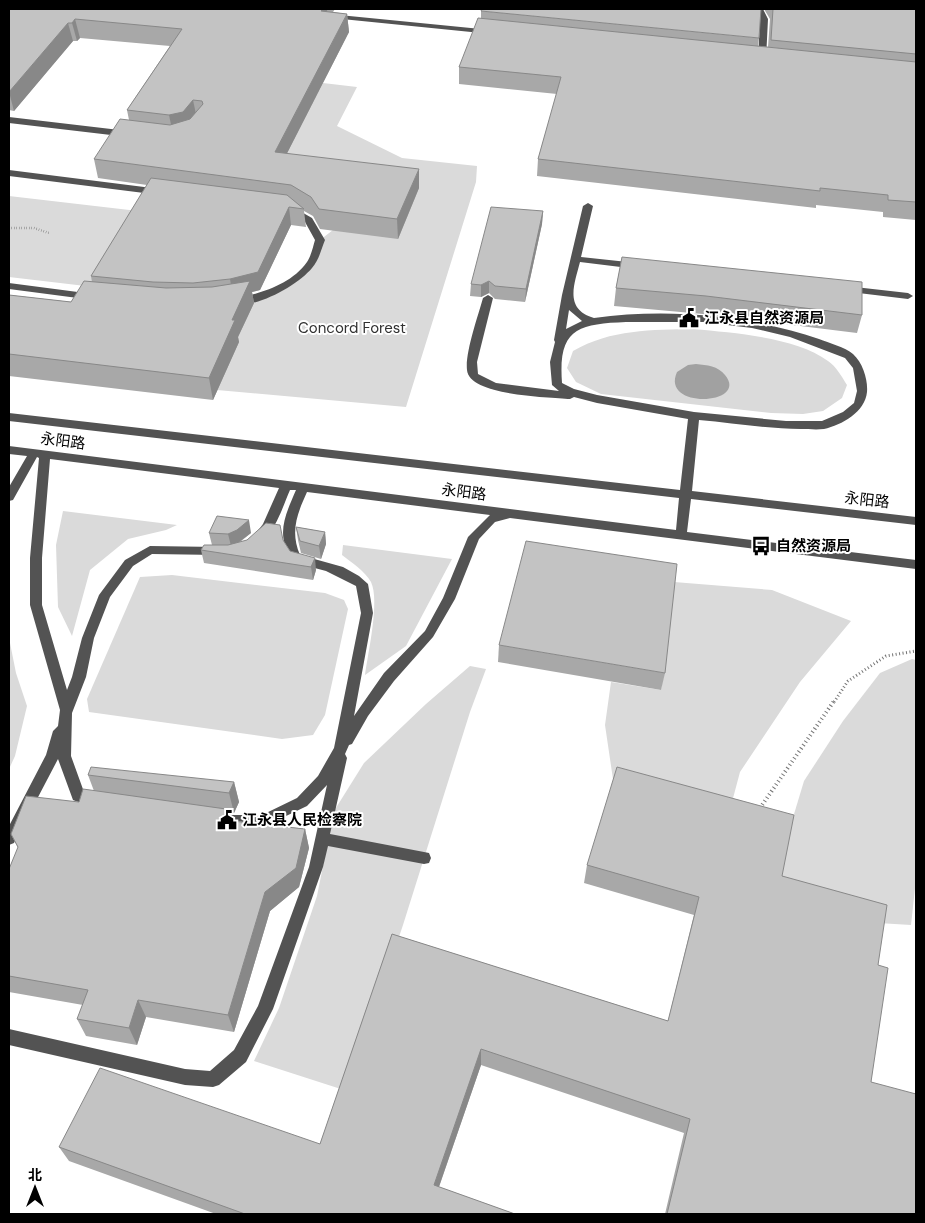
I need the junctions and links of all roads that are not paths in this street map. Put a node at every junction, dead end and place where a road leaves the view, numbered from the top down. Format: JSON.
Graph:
{"nodes":[{"id":1,"x":352,"y":9,"type":"edge"},
{"id":2,"x":758,"y":9,"type":"edge"},
{"id":3,"x":320,"y":15,"type":"edge"},
{"id":4,"x":347,"y":18,"type":"junction"},
{"id":5,"x":496,"y":33,"type":"edge"},
{"id":6,"x":753,"y":58,"type":"edge"},
{"id":7,"x":762,"y":59,"type":"junction"},
{"id":8,"x":772,"y":60,"type":"edge"},
{"id":9,"x":9,"y":120,"type":"edge"},
{"id":10,"x":134,"y":134,"type":"edge"},
{"id":11,"x":9,"y":173,"type":"edge"},
{"id":12,"x":166,"y":193,"type":"edge"},
{"id":13,"x":588,"y":206,"type":"dead end"},
{"id":14,"x":284,"y":208,"type":"edge"},
{"id":15,"x":575,"y":259,"type":"junction"},
{"id":16,"x":644,"y":266,"type":"edge"},
{"id":17,"x":9,"y":286,"type":"edge"},
{"id":18,"x":840,"y":288,"type":"edge"},
{"id":19,"x":567,"y":295,"type":"junction"},
{"id":20,"x":908,"y":296,"type":"dead end"},
{"id":21,"x":104,"y":298,"type":"edge"},
{"id":22,"x":488,"y":298,"type":"edge"},
{"id":23,"x":230,"y":303,"type":"edge"},
{"id":24,"x":592,"y":321,"type":"junction"},
{"id":25,"x":558,"y":342,"type":"junction"},
{"id":26,"x":555,"y":371,"type":"junction"},
{"id":27,"x":519,"y":389,"type":"junction"},
{"id":28,"x":592,"y":398,"type":"junction"},
{"id":29,"x":694,"y":416,"type":"junction"},
{"id":30,"x":9,"y":417,"type":"edge"},
{"id":31,"x":9,"y":450,"type":"edge"},
{"id":32,"x":40,"y":454,"type":"junction"},
{"id":33,"x":286,"y":485,"type":"junction"},
{"id":34,"x":303,"y":487,"type":"junction"},
{"id":35,"x":686,"y":495,"type":"junction"},
{"id":36,"x":9,"y":497,"type":"edge"},
{"id":37,"x":511,"y":513,"type":"junction"},
{"id":38,"x":916,"y":521,"type":"edge"},
{"id":39,"x":681,"y":535,"type":"junction"},
{"id":40,"x":250,"y":544,"type":"edge"},
{"id":41,"x":231,"y":552,"type":"edge"},
{"id":42,"x":916,"y":565,"type":"edge"},
{"id":43,"x":65,"y":713,"type":"junction"},
{"id":44,"x":341,"y":749,"type":"junction"},
{"id":45,"x":112,"y":805,"type":"edge"},
{"id":46,"x":196,"y":816,"type":"edge"},
{"id":47,"x":9,"y":839,"type":"edge"},
{"id":48,"x":323,"y":839,"type":"junction"},
{"id":49,"x":424,"y":858,"type":"dead end"},
{"id":50,"x":9,"y":1037,"type":"edge"}],
"edges":[{"from":1,"to":4,"type":"street"},
{"from":2,"to":7,"type":"street"},
{"from":3,"to":4,"type":"street"},
{"from":4,"to":5,"type":"street"},
{"from":6,"to":7,"type":"street"},
{"from":7,"to":8,"type":"street"},
{"from":9,"to":10,"type":"street"},
{"from":11,"to":12,"type":"street"},
{"from":13,"to":15,"type":"street"},
{"from":14,"to":23,"type":"street"},
{"from":15,"to":16,"type":"street"},
{"from":15,"to":19,"type":"street"},
{"from":17,"to":21,"type":"street"},
{"from":18,"to":20,"type":"street"},
{"from":19,"to":24,"type":"street"},
{"from":19,"to":25,"type":"street"},
{"from":22,"to":27,"type":"street"},
{"from":24,"to":25,"type":"street"},
{"from":24,"to":29,"type":"street"},
{"from":25,"to":26,"type":"street"},
{"from":26,"to":27,"type":"street"},
{"from":26,"to":28,"type":"street"},
{"from":27,"to":28,"type":"street"},
{"from":28,"to":29,"type":"street"},
{"from":29,"to":35,"type":"street"},
{"from":30,"to":35,"type":"street","name":"永阳路"},
{"from":31,"to":32,"type":"street","name":"永阳路"},
{"from":32,"to":33,"type":"street","name":"永阳路"},
{"from":32,"to":36,"type":"street"},
{"from":32,"to":43,"type":"street"},
{"from":33,"to":34,"type":"street","name":"永阳路"},
{"from":33,"to":40,"type":"street"},
{"from":34,"to":37,"type":"street","name":"永阳路"},
{"from":34,"to":44,"type":"street"},
{"from":35,"to":38,"type":"street","name":"永阳路"},
{"from":35,"to":39,"type":"street"},
{"from":37,"to":39,"type":"street","name":"永阳路"},
{"from":37,"to":44,"type":"street"},
{"from":39,"to":42,"type":"street","name":"永阳路"},
{"from":41,"to":43,"type":"street"},
{"from":43,"to":45,"type":"street"},
{"from":43,"to":47,"type":"street"},
{"from":44,"to":46,"type":"street"},
{"from":44,"to":48,"type":"street"},
{"from":48,"to":49,"type":"street"},
{"from":48,"to":50,"type":"street"}]}
